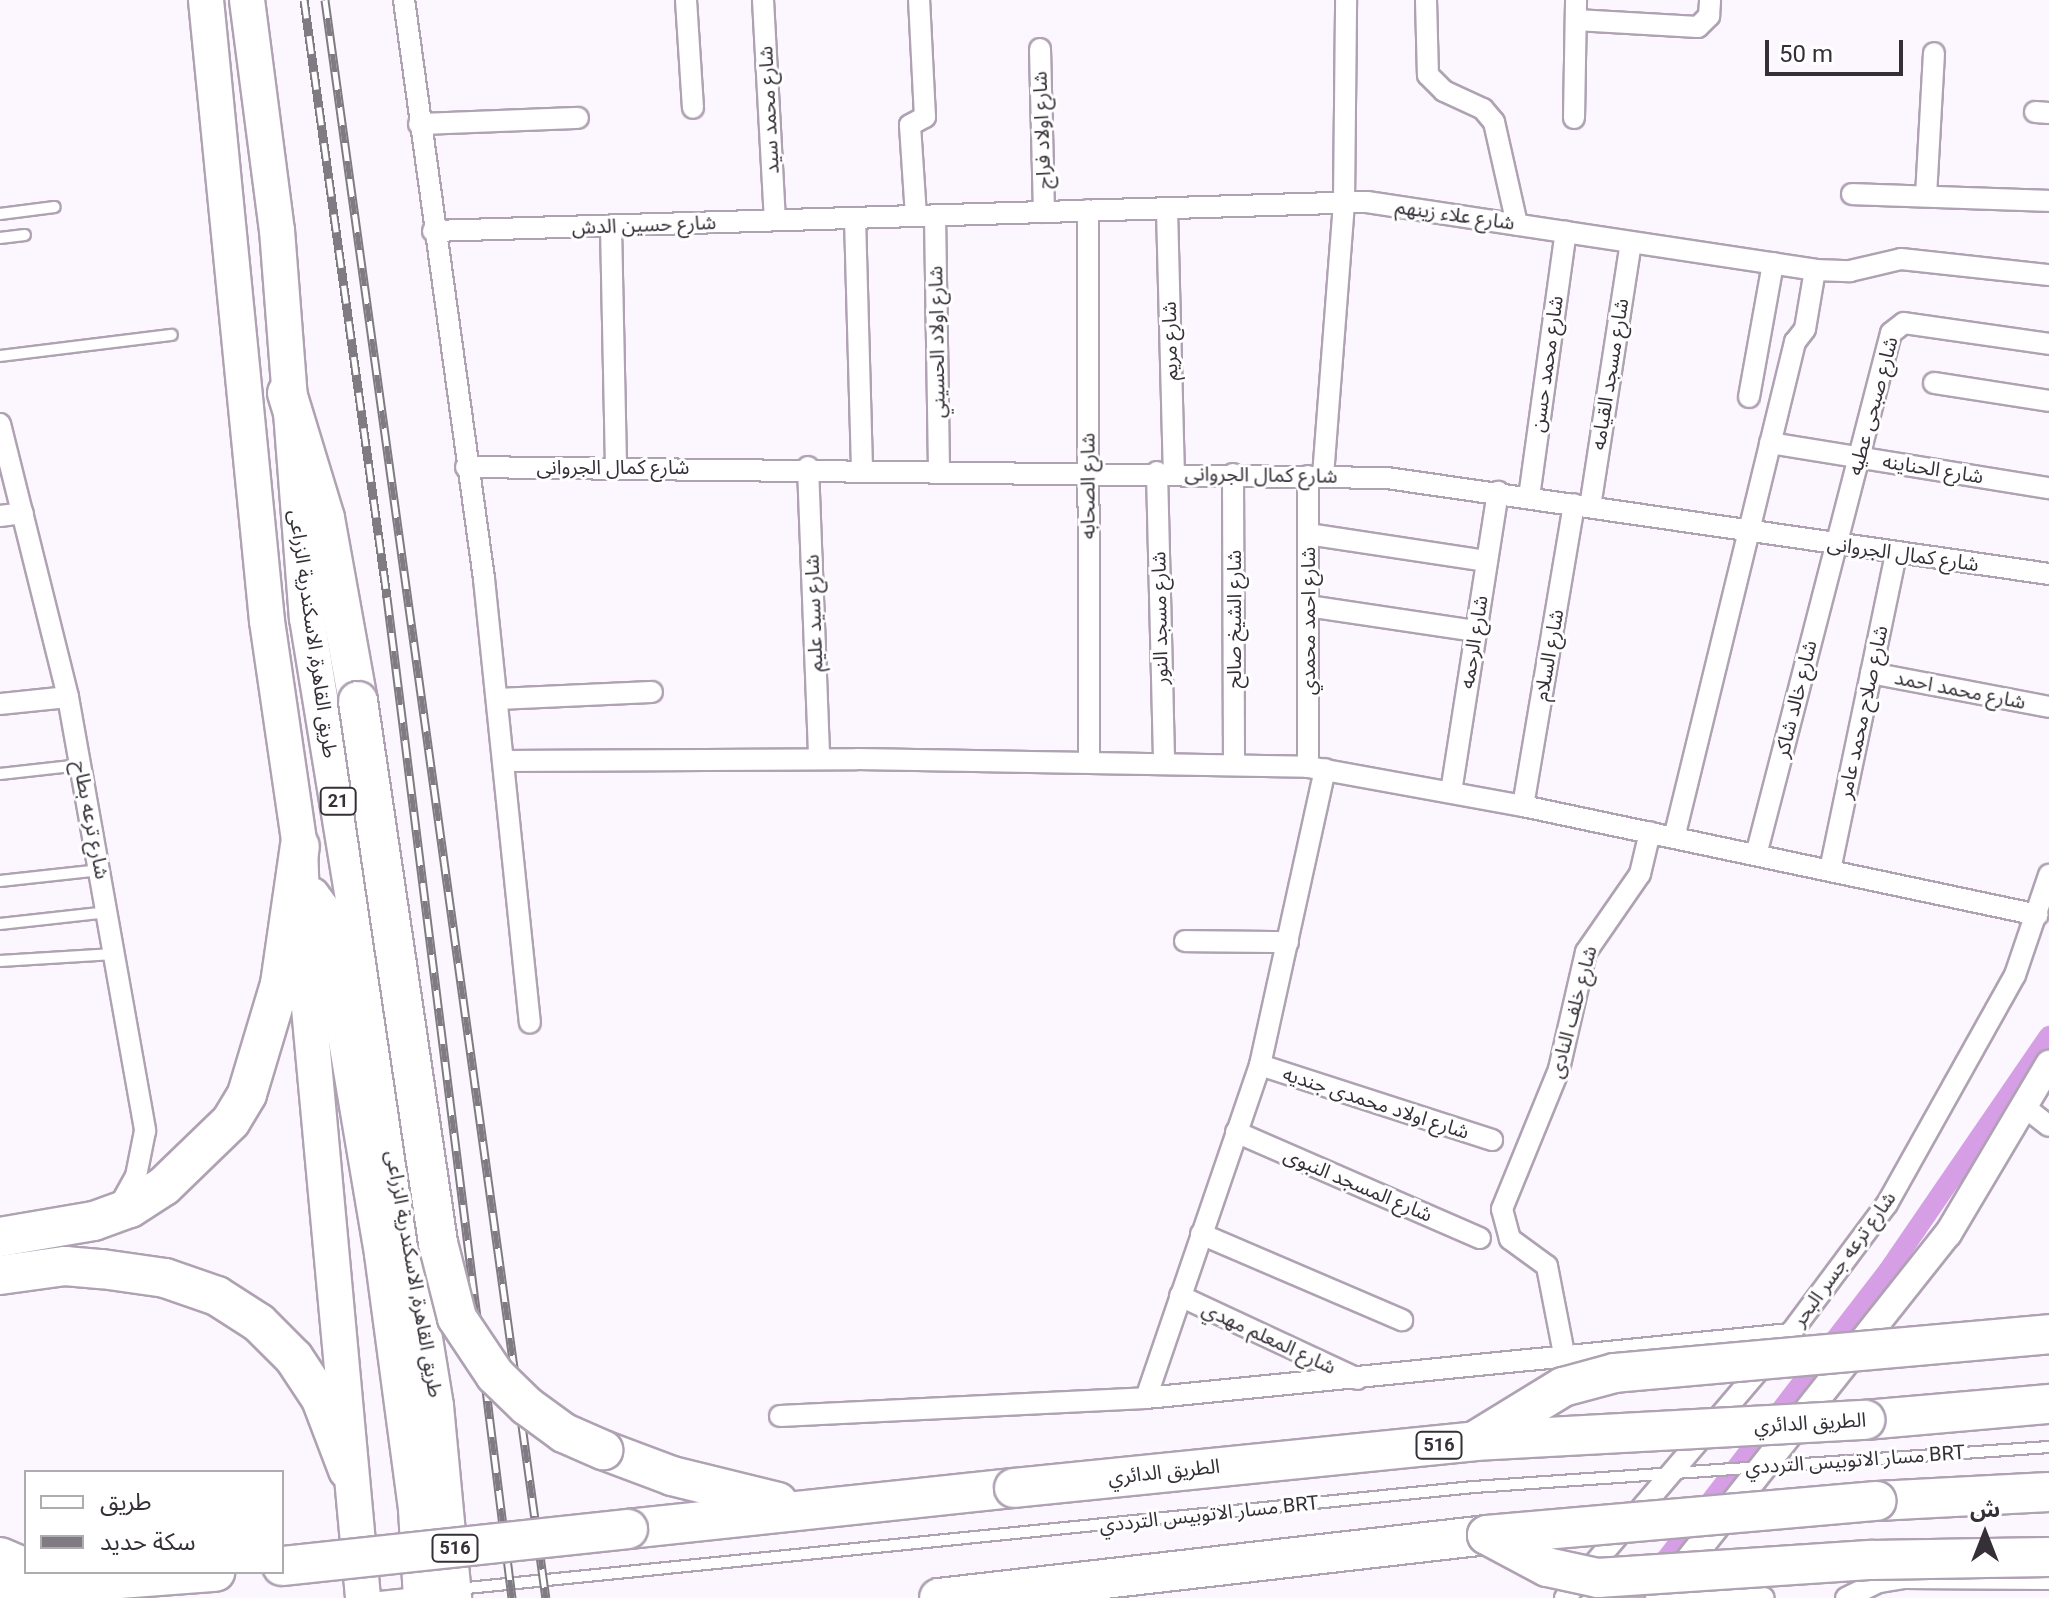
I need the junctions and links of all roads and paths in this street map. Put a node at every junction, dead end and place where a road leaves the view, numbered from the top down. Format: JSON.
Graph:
{"nodes":[{"id":1,"x":206,"y":0,"type":"edge"},
{"id":2,"x":247,"y":0,"type":"edge"},
{"id":3,"x":404,"y":0,"type":"edge"},
{"id":4,"x":686,"y":0,"type":"edge"},
{"id":5,"x":763,"y":0,"type":"edge"},
{"id":6,"x":919,"y":0,"type":"edge"},
{"id":7,"x":1346,"y":0,"type":"edge"},
{"id":8,"x":1426,"y":0,"type":"edge"},
{"id":9,"x":1710,"y":0,"type":"edge"},
{"id":10,"x":1576,"y":10,"type":"edge"},
{"id":11,"x":1040,"y":49,"type":"dead end"},
{"id":12,"x":1934,"y":53,"type":"dead end"},
{"id":13,"x":693,"y":108,"type":"dead end"},
{"id":14,"x":578,"y":118,"type":"dead end"},
{"id":15,"x":1574,"y":118,"type":"dead end"},
{"id":16,"x":419,"y":124,"type":"junction"},
{"id":17,"x":1852,"y":194,"type":"dead end"},
{"id":18,"x":1926,"y":196,"type":"junction"},
{"id":19,"x":2049,"y":201,"type":"edge"},
{"id":20,"x":1344,"y":202,"type":"junction"},
{"id":21,"x":55,"y":207,"type":"dead end"},
{"id":22,"x":1088,"y":210,"type":"junction"},
{"id":23,"x":1167,"y":210,"type":"junction"},
{"id":24,"x":1044,"y":212,"type":"junction"},
{"id":25,"x":0,"y":214,"type":"edge"},
{"id":26,"x":926,"y":216,"type":"junction"},
{"id":27,"x":855,"y":218,"type":"junction"},
{"id":28,"x":775,"y":220,"type":"junction"},
{"id":29,"x":1517,"y":224,"type":"junction"},
{"id":30,"x":611,"y":227,"type":"junction"},
{"id":31,"x":433,"y":231,"type":"junction"},
{"id":32,"x":1566,"y":232,"type":"junction"},
{"id":33,"x":25,"y":235,"type":"dead end"},
{"id":34,"x":0,"y":238,"type":"edge"},
{"id":35,"x":1631,"y":242,"type":"junction"},
{"id":36,"x":1773,"y":263,"type":"junction"},
{"id":37,"x":1815,"y":270,"type":"junction"},
{"id":38,"x":2049,"y":275,"type":"edge"},
{"id":39,"x":172,"y":335,"type":"dead end"},
{"id":40,"x":2049,"y":344,"type":"edge"},
{"id":41,"x":0,"y":356,"type":"edge"},
{"id":42,"x":1934,"y":383,"type":"dead end"},
{"id":43,"x":287,"y":393,"type":"junction"},
{"id":44,"x":1749,"y":397,"type":"dead end"},
{"id":45,"x":2049,"y":401,"type":"edge"},
{"id":46,"x":0,"y":424,"type":"edge"},
{"id":47,"x":1770,"y":443,"type":"junction"},
{"id":48,"x":1859,"y":458,"type":"junction"},
{"id":49,"x":466,"y":467,"type":"junction"},
{"id":50,"x":616,"y":467,"type":"junction"},
{"id":51,"x":808,"y":467,"type":"junction"},
{"id":52,"x":862,"y":468,"type":"junction"},
{"id":53,"x":939,"y":469,"type":"junction"},
{"id":54,"x":1088,"y":471,"type":"junction"},
{"id":55,"x":1166,"y":472,"type":"junction"},
{"id":56,"x":1233,"y":474,"type":"junction"},
{"id":57,"x":1316,"y":476,"type":"junction"},
{"id":58,"x":2049,"y":488,"type":"edge"},
{"id":59,"x":1498,"y":492,"type":"junction"},
{"id":60,"x":1529,"y":497,"type":"junction"},
{"id":61,"x":1582,"y":505,"type":"junction"},
{"id":62,"x":23,"y":513,"type":"junction"},
{"id":63,"x":0,"y":516,"type":"edge"},
{"id":64,"x":1748,"y":531,"type":"junction"},
{"id":65,"x":1308,"y":534,"type":"junction"},
{"id":66,"x":1836,"y":544,"type":"junction"},
{"id":67,"x":1896,"y":553,"type":"junction"},
{"id":68,"x":1487,"y":561,"type":"junction"},
{"id":69,"x":2049,"y":574,"type":"edge"},
{"id":70,"x":1308,"y":606,"type":"junction"},
{"id":71,"x":1476,"y":631,"type":"junction"},
{"id":72,"x":1871,"y":673,"type":"junction"},
{"id":73,"x":652,"y":692,"type":"dead end"},
{"id":74,"x":68,"y":697,"type":"junction"},
{"id":75,"x":497,"y":699,"type":"junction"},
{"id":76,"x":0,"y":704,"type":"edge"},
{"id":77,"x":2049,"y":707,"type":"edge"},
{"id":78,"x":819,"y":759,"type":"junction"},
{"id":79,"x":503,"y":761,"type":"junction"},
{"id":80,"x":1089,"y":762,"type":"junction"},
{"id":81,"x":1164,"y":763,"type":"junction"},
{"id":82,"x":1234,"y":764,"type":"junction"},
{"id":83,"x":80,"y":765,"type":"junction"},
{"id":84,"x":1317,"y":768,"type":"junction"},
{"id":85,"x":0,"y":774,"type":"edge"},
{"id":86,"x":1451,"y":792,"type":"junction"},
{"id":87,"x":1523,"y":806,"type":"junction"},
{"id":88,"x":1650,"y":832,"type":"junction"},
{"id":89,"x":1674,"y":838,"type":"junction"},
{"id":90,"x":1756,"y":855,"type":"junction"},
{"id":91,"x":300,"y":862,"type":"junction"},
{"id":92,"x":100,"y":870,"type":"junction"},
{"id":93,"x":1830,"y":870,"type":"junction"},
{"id":94,"x":2049,"y":875,"type":"edge"},
{"id":95,"x":0,"y":881,"type":"edge"},
{"id":96,"x":108,"y":912,"type":"junction"},
{"id":97,"x":2038,"y":915,"type":"junction"},
{"id":98,"x":0,"y":924,"type":"edge"},
{"id":99,"x":1185,"y":941,"type":"dead end"},
{"id":100,"x":1288,"y":942,"type":"junction"},
{"id":101,"x":116,"y":954,"type":"junction"},
{"id":102,"x":0,"y":961,"type":"edge"},
{"id":103,"x":530,"y":1023,"type":"dead end"},
{"id":104,"x":2049,"y":1064,"type":"edge"},
{"id":105,"x":1260,"y":1065,"type":"junction"},
{"id":106,"x":2026,"y":1108,"type":"junction"},
{"id":107,"x":2049,"y":1126,"type":"edge"},
{"id":108,"x":1236,"y":1132,"type":"junction"},
{"id":109,"x":1492,"y":1140,"type":"dead end"},
{"id":110,"x":112,"y":1215,"type":"junction"},
{"id":111,"x":1201,"y":1234,"type":"junction"},
{"id":112,"x":0,"y":1237,"type":"edge"},
{"id":113,"x":1480,"y":1238,"type":"dead end"},
{"id":114,"x":0,"y":1275,"type":"edge"},
{"id":115,"x":1180,"y":1296,"type":"junction"},
{"id":116,"x":1402,"y":1320,"type":"dead end"},
{"id":117,"x":1790,"y":1334,"type":"junction"},
{"id":118,"x":2049,"y":1334,"type":"edge"},
{"id":119,"x":1565,"y":1359,"type":"junction"},
{"id":120,"x":1358,"y":1379,"type":"junction"},
{"id":121,"x":1146,"y":1398,"type":"junction"},
{"id":122,"x":2049,"y":1404,"type":"edge"},
{"id":123,"x":780,"y":1416,"type":"dead end"},
{"id":124,"x":1475,"y":1441,"type":"junction"},
{"id":125,"x":2049,"y":1447,"type":"edge"},
{"id":126,"x":348,"y":1470,"type":"junction"},
{"id":127,"x":2049,"y":1492,"type":"edge"},
{"id":128,"x":813,"y":1508,"type":"junction"},
{"id":129,"x":1487,"y":1535,"type":"junction"},
{"id":130,"x":0,"y":1557,"type":"edge"},
{"id":131,"x":2049,"y":1557,"type":"edge"},
{"id":132,"x":284,"y":1566,"type":"edge"},
{"id":133,"x":24,"y":1567,"type":"edge"},
{"id":134,"x":161,"y":1574,"type":"edge"},
{"id":135,"x":53,"y":1578,"type":"edge"},
{"id":136,"x":2049,"y":1579,"type":"edge"},
{"id":137,"x":0,"y":1588,"type":"edge"},
{"id":138,"x":1005,"y":1594,"type":"edge"},
{"id":139,"x":1663,"y":1594,"type":"edge"},
{"id":140,"x":363,"y":1598,"type":"edge"},
{"id":141,"x":371,"y":1598,"type":"edge"},
{"id":142,"x":421,"y":1598,"type":"edge"},
{"id":143,"x":454,"y":1598,"type":"edge"},
{"id":144,"x":939,"y":1598,"type":"edge"},
{"id":145,"x":1565,"y":1598,"type":"edge"},
{"id":146,"x":1764,"y":1598,"type":"edge"},
{"id":147,"x":1846,"y":1598,"type":"edge"}],
"edges":[{"from":1,"to":91,"type":"highway","name":"طريق القاهرة, الاسكندرية الزراعى","number":"21"},
{"from":2,"to":43,"type":"highway","name":"طريق القاهرة, الاسكندرية الزراعى","number":"21"},
{"from":3,"to":16,"type":"street"},
{"from":4,"to":13,"type":"street"},
{"from":5,"to":28,"type":"street","name":"شارع محمد سيد"},
{"from":6,"to":26,"type":"street","name":"شارع اولاد الحسيني"},
{"from":7,"to":20,"type":"street","name":"شارع احمد محمدي"},
{"from":8,"to":29,"type":"street"},
{"from":9,"to":10,"type":"street"},
{"from":10,"to":15,"type":"street"},
{"from":11,"to":24,"type":"street","name":"شارع اولاد فراج"},
{"from":12,"to":18,"type":"street"},
{"from":14,"to":16,"type":"street"},
{"from":16,"to":31,"type":"street"},
{"from":17,"to":18,"type":"street"},
{"from":18,"to":19,"type":"street"},
{"from":20,"to":23,"type":"street","name":"شارع علاء زينهم"},
{"from":20,"to":29,"type":"street","name":"شارع علاء زينهم"},
{"from":20,"to":57,"type":"street","name":"شارع احمد محمدي"},
{"from":21,"to":25,"type":"lane"},
{"from":22,"to":23,"type":"street","name":"شارع علاء زينهم"},
{"from":22,"to":24,"type":"street","name":"شارع علاء زينهم"},
{"from":22,"to":54,"type":"street","name":"شارع الصحابه"},
{"from":23,"to":55,"type":"street","name":"شارع مريم"},
{"from":24,"to":26,"type":"street","name":"شارع علاء زينهم"},
{"from":26,"to":27,"type":"street","name":"شارع علاء زينهم"},
{"from":26,"to":53,"type":"street","name":"شارع اولاد الحسيني"},
{"from":27,"to":28,"type":"street","name":"شارع حسين الدش"},
{"from":27,"to":52,"type":"street"},
{"from":28,"to":30,"type":"street","name":"شارع حسين الدش"},
{"from":29,"to":32,"type":"street","name":"شارع علاء زينهم"},
{"from":30,"to":31,"type":"street","name":"شارع حسين الدش"},
{"from":30,"to":50,"type":"street"},
{"from":31,"to":49,"type":"street"},
{"from":32,"to":35,"type":"street","name":"شارع علاء زينهم"},
{"from":32,"to":60,"type":"street","name":"شارع محمد حسن"},
{"from":33,"to":34,"type":"lane"},
{"from":35,"to":36,"type":"street","name":"شارع علاء زينهم"},
{"from":35,"to":61,"type":"street","name":"شارع مسجد القيامه"},
{"from":36,"to":37,"type":"street","name":"شارع علاء زينهم"},
{"from":36,"to":44,"type":"street"},
{"from":37,"to":38,"type":"street","name":"شارع علاء زينهم"},
{"from":37,"to":47,"type":"street"},
{"from":39,"to":41,"type":"lane"},
{"from":40,"to":48,"type":"street","name":"شارع صبحى عطيه"},
{"from":42,"to":45,"type":"street"},
{"from":43,"to":128,"type":"highway","bridge":true},
{"from":43,"to":143,"type":"highway","name":"طريق القاهرة, الاسكندرية الزراعى","number":"21"},
{"from":46,"to":62,"type":"street","name":"شارع ترعه بطاح"},
{"from":47,"to":48,"type":"street","name":"شارع الحناينه"},
{"from":47,"to":64,"type":"street"},
{"from":48,"to":58,"type":"street","name":"شارع الحناينه"},
{"from":48,"to":66,"type":"street","name":"شارع صبحى عطيه"},
{"from":49,"to":50,"type":"street","name":"شارع كمال الجروانى"},
{"from":49,"to":75,"type":"street"},
{"from":50,"to":51,"type":"street","name":"شارع كمال الجروانى"},
{"from":51,"to":52,"type":"street","name":"شارع كمال الجروانى"},
{"from":51,"to":78,"type":"street","name":"شارع سيد عليم"},
{"from":52,"to":53,"type":"street","name":"شارع كمال الجروانى"},
{"from":53,"to":54,"type":"street","name":"شارع كمال الجروانى"},
{"from":54,"to":55,"type":"street","name":"شارع كمال الجروانى"},
{"from":54,"to":80,"type":"street","name":"شارع الصحابه"},
{"from":55,"to":56,"type":"street","name":"شارع كمال الجروانى"},
{"from":55,"to":81,"type":"street","name":"شارع مسجد النور"},
{"from":56,"to":57,"type":"street","name":"شارع كمال الجروانى"},
{"from":56,"to":82,"type":"street","name":"شارع الشيخ صالح"},
{"from":57,"to":59,"type":"street","name":"شارع كمال الجروانى"},
{"from":57,"to":65,"type":"street","name":"شارع احمد محمدي"},
{"from":59,"to":60,"type":"street","name":"شارع كمال الجروانى"},
{"from":59,"to":68,"type":"street","name":"شارع الرحمه"},
{"from":60,"to":61,"type":"street","name":"شارع كمال الجروانى"},
{"from":61,"to":64,"type":"street","name":"شارع كمال الجروانى"},
{"from":61,"to":87,"type":"street","name":"شارع السلام"},
{"from":62,"to":63,"type":"street"},
{"from":62,"to":74,"type":"street","name":"شارع ترعه بطاح"},
{"from":64,"to":66,"type":"street","name":"شارع كمال الجروانى"},
{"from":64,"to":89,"type":"street"},
{"from":65,"to":68,"type":"street"},
{"from":65,"to":70,"type":"street","name":"شارع احمد محمدي"},
{"from":66,"to":67,"type":"street","name":"شارع كمال الجروانى"},
{"from":66,"to":90,"type":"street","name":"شارع خالد شاكر"},
{"from":67,"to":69,"type":"street","name":"شارع كمال الجروانى"},
{"from":67,"to":72,"type":"street","name":"شارع صلاح محمد عامر"},
{"from":68,"to":71,"type":"street","name":"شارع الرحمه"},
{"from":70,"to":71,"type":"street"},
{"from":70,"to":84,"type":"street","name":"شارع احمد محمدي"},
{"from":71,"to":86,"type":"street","name":"شارع الرحمه"},
{"from":72,"to":77,"type":"street","name":"شارع محمد احمد"},
{"from":72,"to":93,"type":"street","name":"شارع صلاح محمد عامر"},
{"from":73,"to":75,"type":"street"},
{"from":74,"to":76,"type":"street"},
{"from":74,"to":83,"type":"street","name":"شارع ترعه بطاح"},
{"from":75,"to":79,"type":"street"},
{"from":78,"to":79,"type":"street"},
{"from":78,"to":80,"type":"street"},
{"from":79,"to":103,"type":"street"},
{"from":80,"to":81,"type":"street"},
{"from":81,"to":82,"type":"street"},
{"from":82,"to":84,"type":"street"},
{"from":83,"to":85,"type":"lane"},
{"from":83,"to":92,"type":"street","name":"شارع ترعه بطاح"},
{"from":84,"to":86,"type":"street"},
{"from":84,"to":100,"type":"street","name":"شارع احمد محمدي"},
{"from":86,"to":87,"type":"street"},
{"from":87,"to":88,"type":"street"},
{"from":88,"to":89,"type":"street"},
{"from":88,"to":119,"type":"street","name":"شارع خلف النادى"},
{"from":89,"to":90,"type":"street"},
{"from":90,"to":93,"type":"street"},
{"from":91,"to":110,"type":"highway"},
{"from":91,"to":126,"type":"highway","name":"طريق القاهرة, الاسكندرية الزراعى","number":"21"},
{"from":91,"to":142,"type":"highway"},
{"from":92,"to":95,"type":"lane"},
{"from":92,"to":96,"type":"street","name":"شارع ترعه بطاح"},
{"from":93,"to":97,"type":"street"},
{"from":94,"to":97,"type":"street","name":"شارع ترعه جسر البحر"},
{"from":96,"to":98,"type":"lane"},
{"from":96,"to":101,"type":"street","name":"شارع ترعه بطاح"},
{"from":97,"to":117,"type":"street","name":"شارع ترعه جسر البحر"},
{"from":99,"to":100,"type":"street"},
{"from":100,"to":105,"type":"street","name":"شارع احمد محمدي"},
{"from":101,"to":102,"type":"lane"},
{"from":101,"to":110,"type":"street","name":"شارع ترعه بطاح"},
{"from":104,"to":106,"type":"street"},
{"from":105,"to":108,"type":"street","name":"شارع احمد محمدي"},
{"from":105,"to":109,"type":"street","name":"شارع اولاد محمدى جنديه"},
{"from":106,"to":107,"type":"street"},
{"from":106,"to":139,"type":"street"},
{"from":108,"to":111,"type":"street","name":"شارع احمد محمدي"},
{"from":108,"to":113,"type":"street","name":"شارع المسجد النبوى"},
{"from":110,"to":112,"type":"highway"},
{"from":111,"to":115,"type":"street","name":"شارع احمد محمدي"},
{"from":111,"to":116,"type":"street"},
{"from":114,"to":126,"type":"highway"},
{"from":115,"to":120,"type":"street","name":"شارع المعلم مهدي"},
{"from":115,"to":121,"type":"street","name":"شارع احمد محمدي"},
{"from":117,"to":119,"type":"street"},
{"from":117,"to":145,"type":"street","name":"شارع ترعه جسر البحر"},
{"from":118,"to":124,"type":"highway","bridge":true},
{"from":119,"to":120,"type":"street"},
{"from":120,"to":121,"type":"street"},
{"from":121,"to":123,"type":"street"},
{"from":122,"to":124,"type":"highway","name":"الطريق الدائري","number":"516","bridge":true},
{"from":124,"to":128,"type":"highway","name":"الطريق الدائري","number":"516","bridge":true},
{"from":125,"to":141,"type":"lane","name":"مسار الاتوبيس الترددي BRT"},
{"from":126,"to":140,"type":"highway","name":"طريق القاهرة, الاسكندرية الزراعى","number":"21"},
{"from":127,"to":129,"type":"highway","bridge":true},
{"from":128,"to":132,"type":"highway","name":"الطريق الدائري","number":"516","bridge":true},
{"from":129,"to":131,"type":"highway","bridge":true},
{"from":129,"to":138,"type":"highway"},
{"from":130,"to":133,"type":"highway"},
{"from":134,"to":135,"type":"highway"},
{"from":135,"to":137,"type":"highway"},
{"from":136,"to":147,"type":"street"},
{"from":138,"to":144,"type":"highway"},
{"from":139,"to":146,"type":"street"}]}
